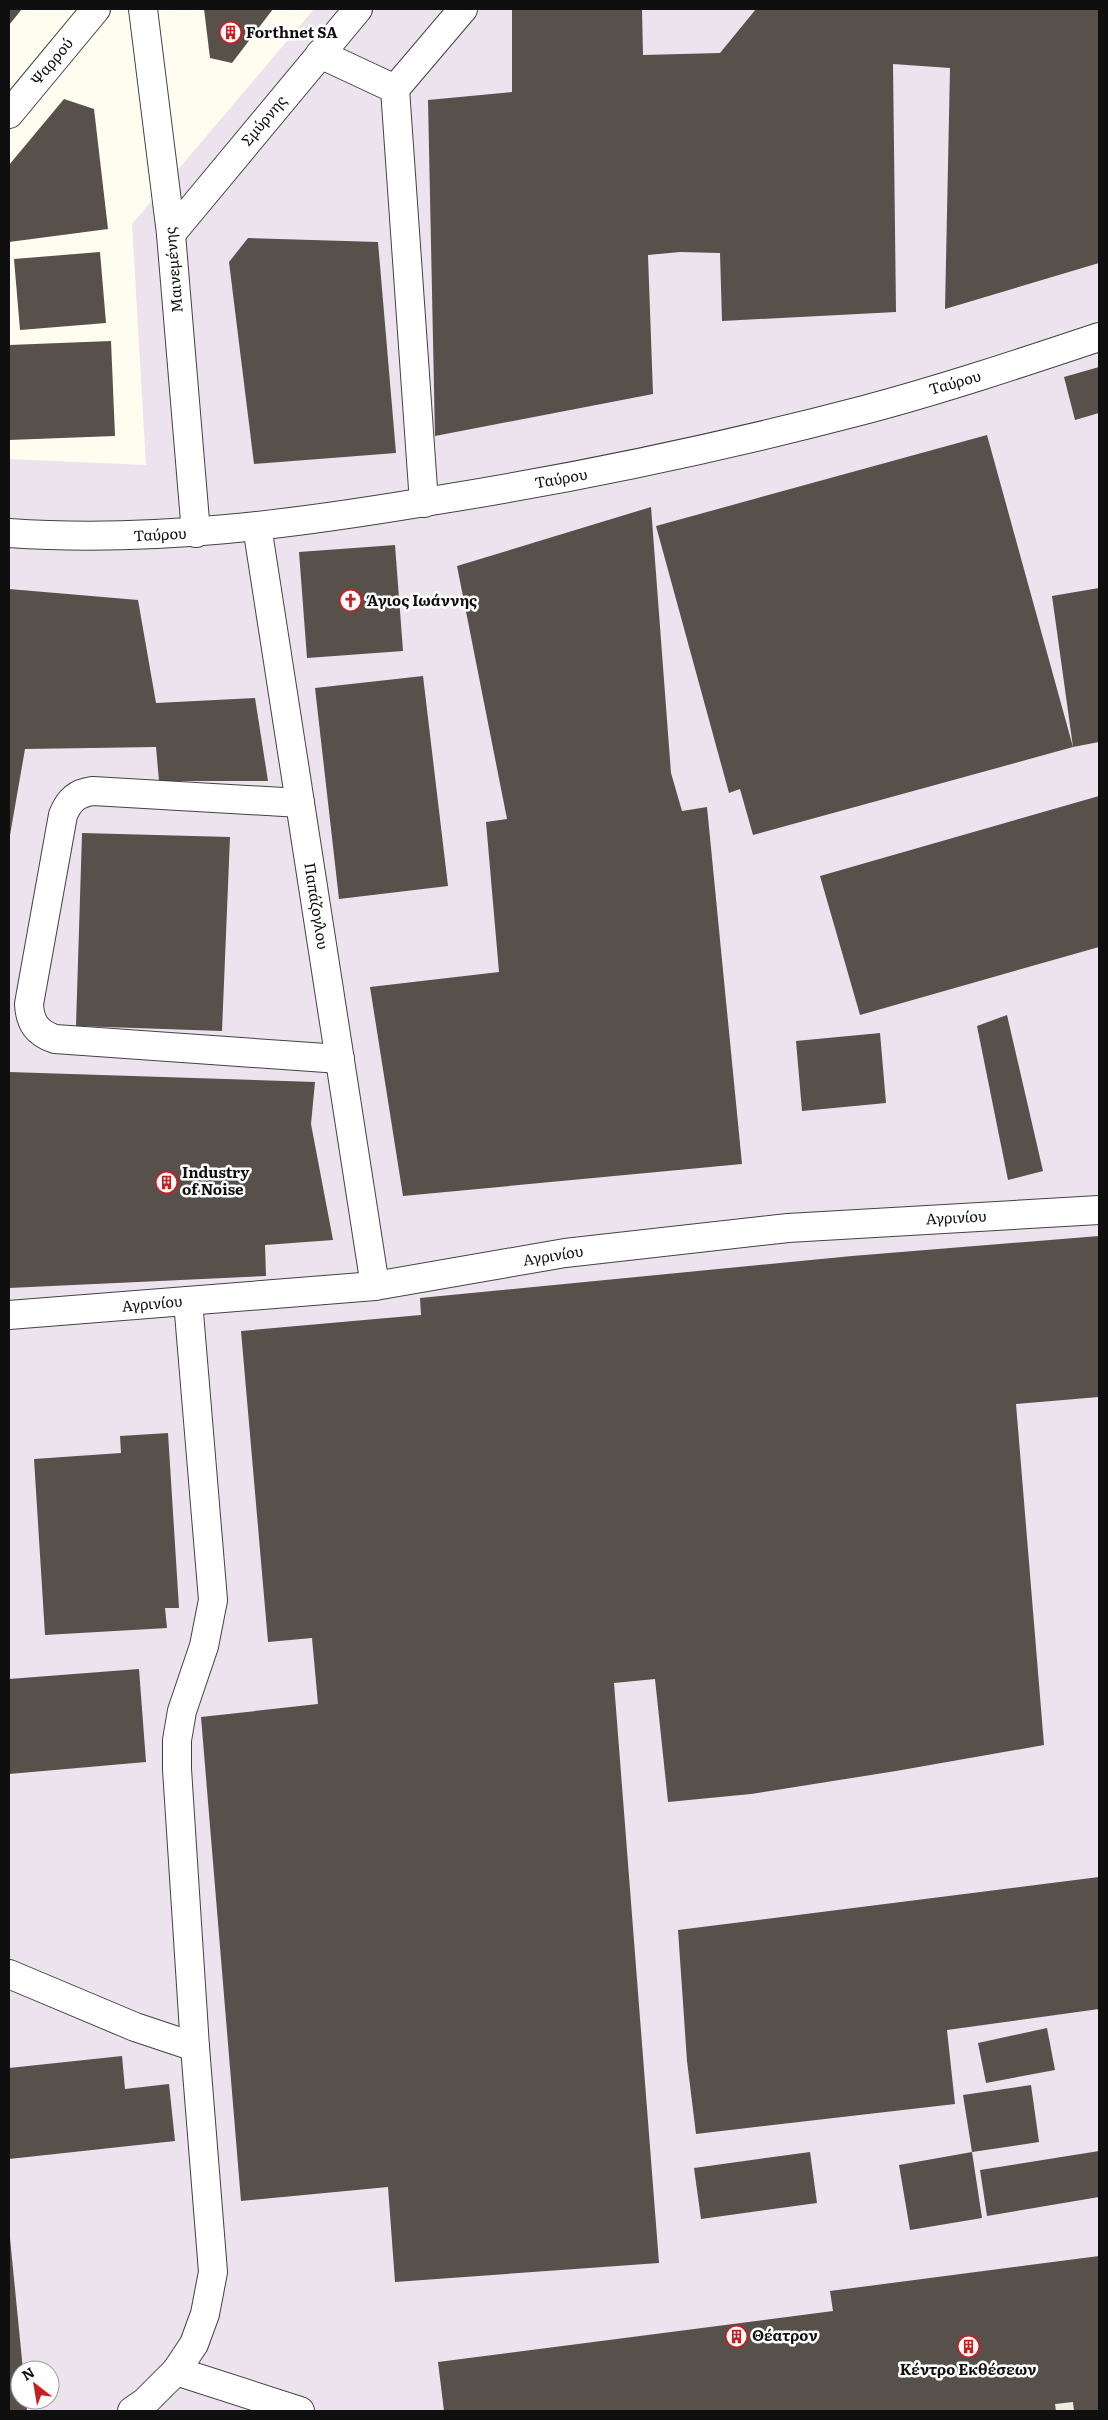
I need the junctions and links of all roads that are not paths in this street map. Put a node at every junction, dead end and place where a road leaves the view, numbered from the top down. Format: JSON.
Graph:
{"nodes":[{"id":1,"x":96,"y":9,"type":"edge"},
{"id":2,"x":142,"y":9,"type":"edge"},
{"id":3,"x":358,"y":9,"type":"edge"},
{"id":4,"x":463,"y":9,"type":"edge"},
{"id":5,"x":320,"y":54,"type":"junction"},
{"id":6,"x":395,"y":89,"type":"junction"},
{"id":7,"x":9,"y":114,"type":"edge"},
{"id":8,"x":171,"y":234,"type":"junction"},
{"id":9,"x":1099,"y":337,"type":"edge"},
{"id":10,"x":424,"y":503,"type":"junction"},
{"id":11,"x":257,"y":526,"type":"junction"},
{"id":12,"x":9,"y":533,"type":"edge"},
{"id":13,"x":196,"y":533,"type":"junction"},
{"id":14,"x":300,"y":803,"type":"junction"},
{"id":15,"x":340,"y":1059,"type":"junction"},
{"id":16,"x":1099,"y":1210,"type":"edge"},
{"id":17,"x":375,"y":1286,"type":"junction"},
{"id":18,"x":188,"y":1301,"type":"junction"},
{"id":19,"x":9,"y":1316,"type":"edge"},
{"id":20,"x":9,"y":1974,"type":"edge"},
{"id":21,"x":195,"y":2047,"type":"junction"},
{"id":22,"x":176,"y":2371,"type":"junction"},
{"id":23,"x":132,"y":2411,"type":"edge"},
{"id":24,"x":300,"y":2411,"type":"edge"}],
"edges":[{"from":1,"to":7,"type":"street","name":"Ψαρρού"},
{"from":2,"to":8,"type":"street","name":"Μαινεμένης"},
{"from":3,"to":5,"type":"street","name":"Σμύρνης"},
{"from":4,"to":6,"type":"street"},
{"from":5,"to":6,"type":"street"},
{"from":5,"to":8,"type":"street","name":"Σμύρνης"},
{"from":6,"to":10,"type":"street"},
{"from":8,"to":13,"type":"street","name":"Μαινεμένης"},
{"from":9,"to":10,"type":"street","name":"Ταύρου"},
{"from":10,"to":11,"type":"street","name":"Ταύρου"},
{"from":11,"to":13,"type":"street","name":"Ταύρου"},
{"from":11,"to":14,"type":"street","name":"Παπάζογλου"},
{"from":12,"to":13,"type":"street","name":"Ταύρου"},
{"from":14,"to":15,"type":"street","name":"Παπάζογλου"},
{"from":14,"to":15,"type":"street"},
{"from":15,"to":17,"type":"street","name":"Παπάζογλου"},
{"from":16,"to":17,"type":"street","name":"Αγρινίου"},
{"from":17,"to":18,"type":"street","name":"Αγρινίου"},
{"from":18,"to":19,"type":"street","name":"Αγρινίου"},
{"from":18,"to":21,"type":"street"},
{"from":20,"to":21,"type":"street"},
{"from":21,"to":22,"type":"street"},
{"from":22,"to":23,"type":"street"},
{"from":22,"to":24,"type":"street"}]}
